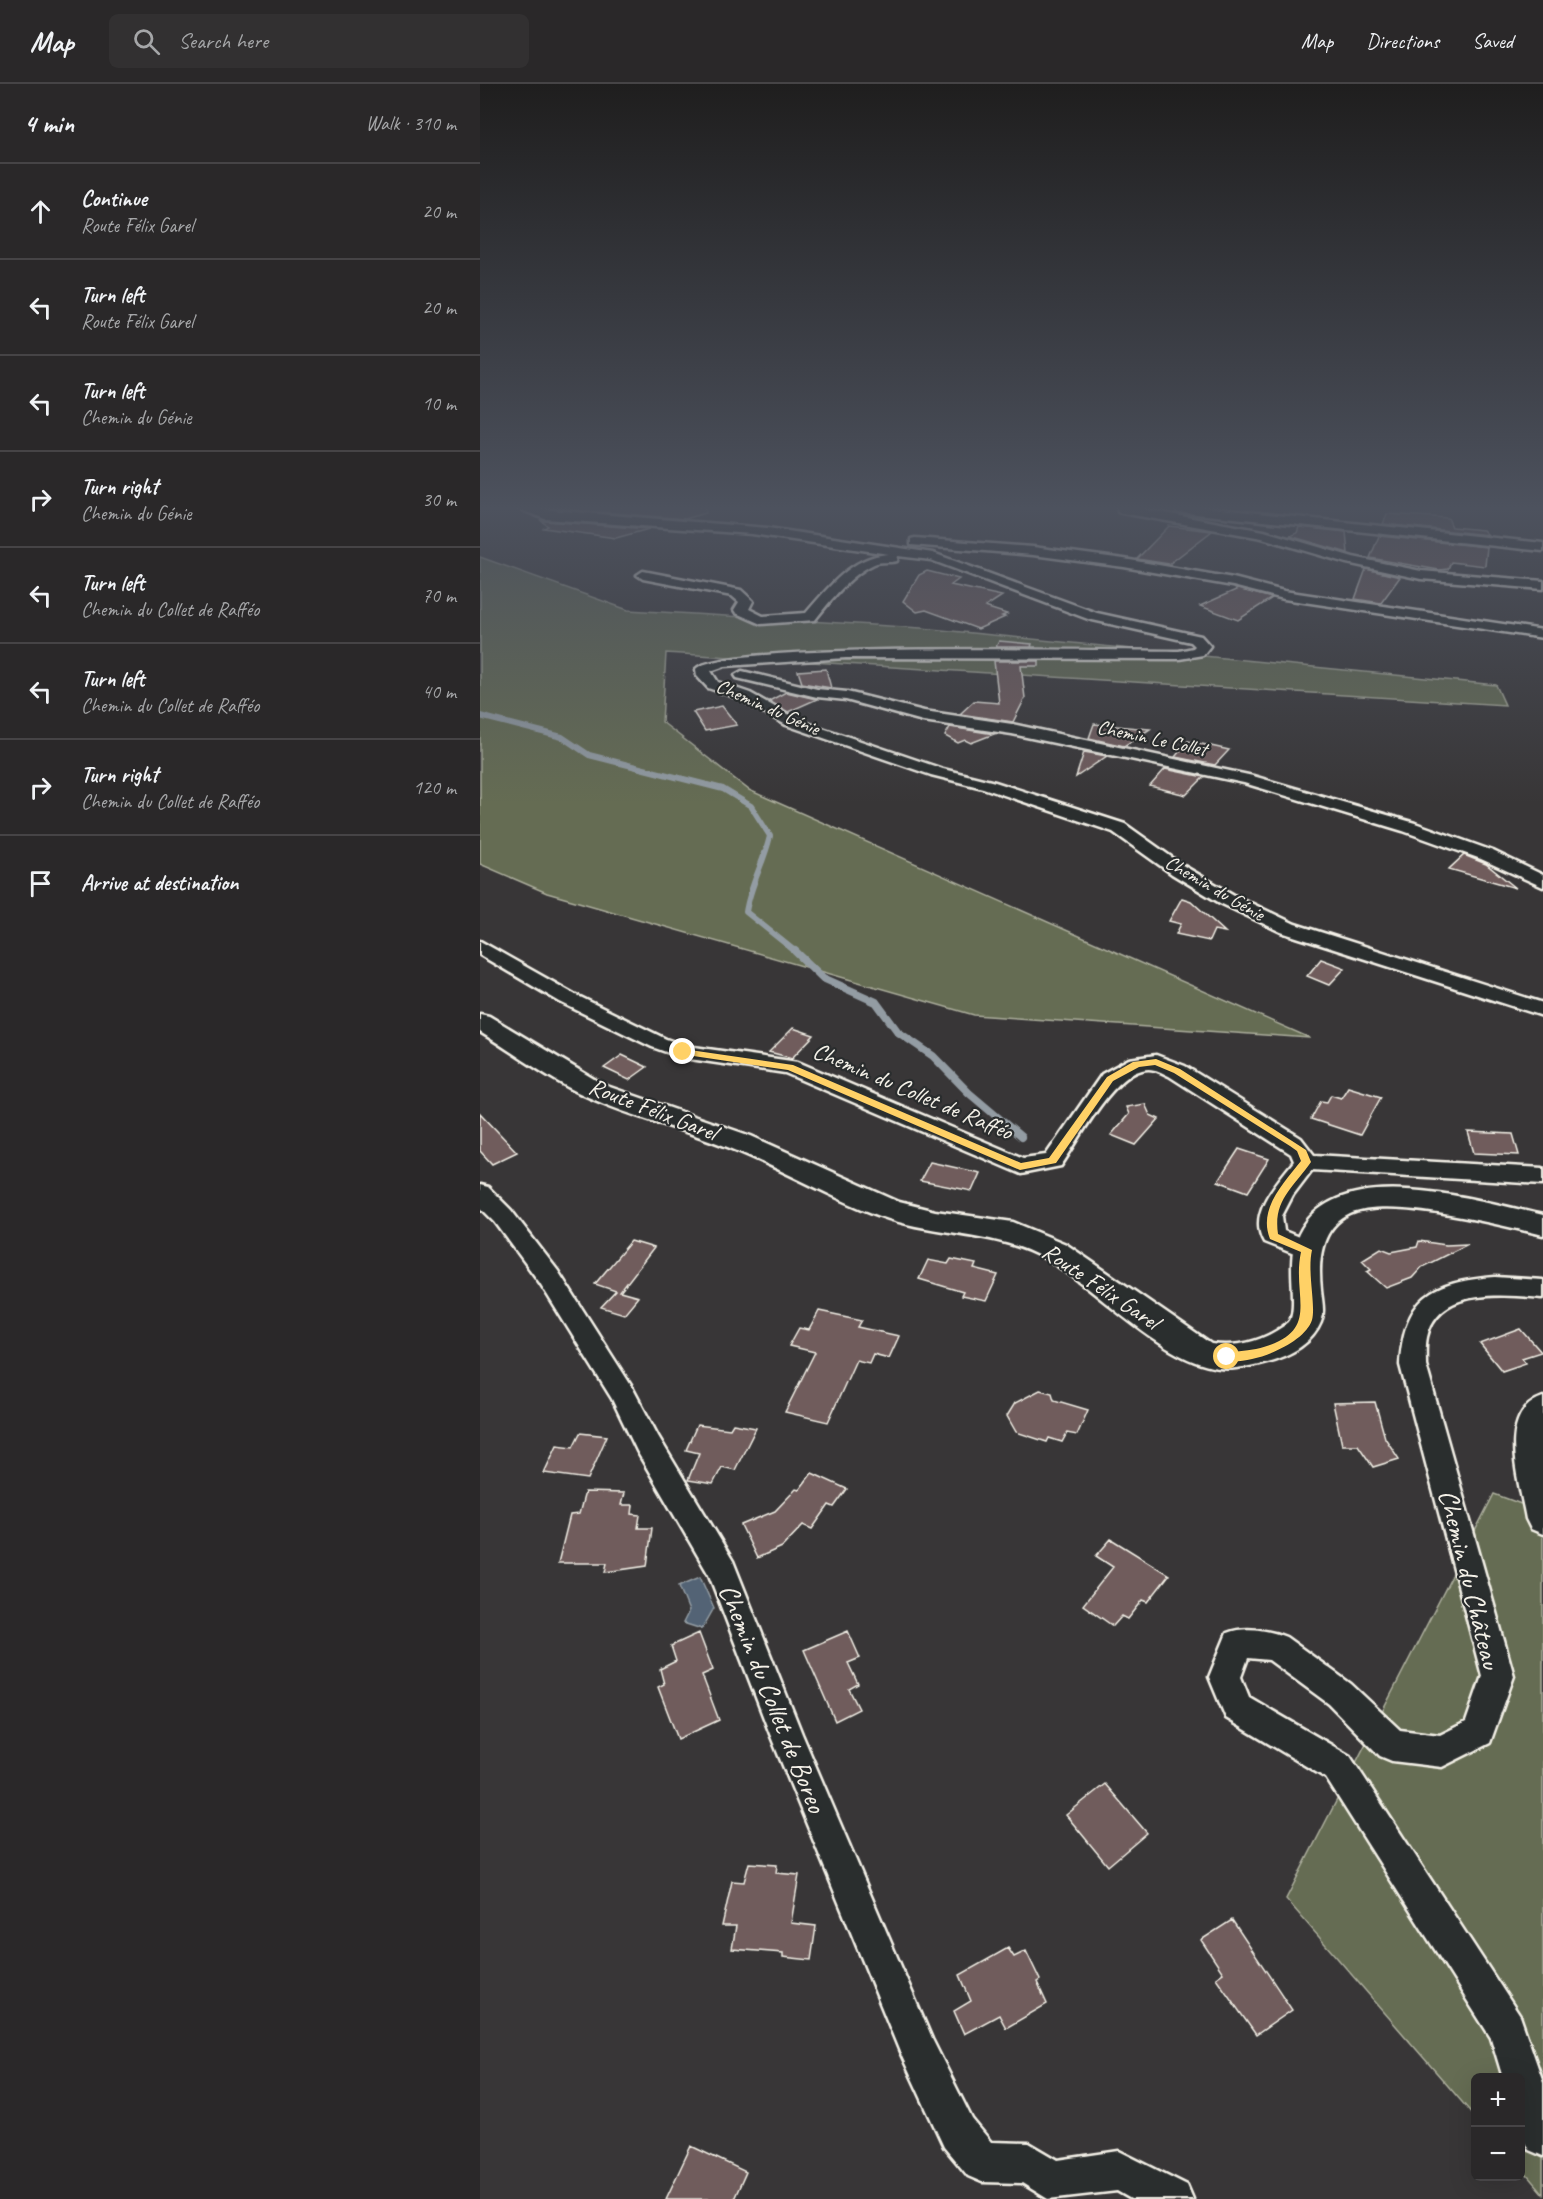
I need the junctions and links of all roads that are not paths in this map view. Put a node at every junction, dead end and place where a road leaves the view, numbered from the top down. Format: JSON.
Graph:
{"nodes":[{"id":1,"x":743,"y":606,"type":"edge"},
{"id":2,"x":819,"y":606,"type":"edge"},
{"id":3,"x":1065,"y":606,"type":"edge"},
{"id":4,"x":1355,"y":606,"type":"edge"},
{"id":5,"x":1543,"y":634,"type":"edge"},
{"id":6,"x":742,"y":675,"type":"dead end"},
{"id":7,"x":1543,"y":882,"type":"edge"},
{"id":8,"x":480,"y":947,"type":"edge"},
{"id":9,"x":1543,"y":1010,"type":"edge"},
{"id":10,"x":480,"y":1021,"type":"edge"},
{"id":11,"x":1306,"y":1162,"type":"junction"},
{"id":12,"x":1543,"y":1176,"type":"edge"},
{"id":13,"x":480,"y":1193,"type":"edge"},
{"id":14,"x":1543,"y":1225,"type":"edge"},
{"id":15,"x":1307,"y":1250,"type":"junction"},
{"id":16,"x":1543,"y":1289,"type":"edge"},
{"id":17,"x":1543,"y":1410,"type":"edge"},
{"id":18,"x":1543,"y":1519,"type":"edge"},
{"id":19,"x":1543,"y":2136,"type":"edge"},
{"id":20,"x":1054,"y":2190,"type":"edge"},
{"id":21,"x":1173,"y":2199,"type":"edge"}],
"edges":[{"from":1,"to":2,"type":"street"},
{"from":3,"to":9,"type":"street","name":"Chemin du Génie"},
{"from":4,"to":5,"type":"street"},
{"from":6,"to":7,"type":"street","name":"Chemin Le Collet"},
{"from":8,"to":11,"type":"street","name":"Chemin du Collet de Rafféo"},
{"from":10,"to":15,"type":"street","name":"Route Félix Garel"},
{"from":11,"to":12,"type":"street"},
{"from":11,"to":15,"type":"street"},
{"from":13,"to":20,"type":"street","name":"Chemin du Collet de Boreo"},
{"from":14,"to":15,"type":"street","name":"Route Félix Garel"},
{"from":16,"to":19,"type":"street","name":"Chemin du Château"},
{"from":17,"to":18,"type":"street"},
{"from":20,"to":21,"type":"street"}]}
